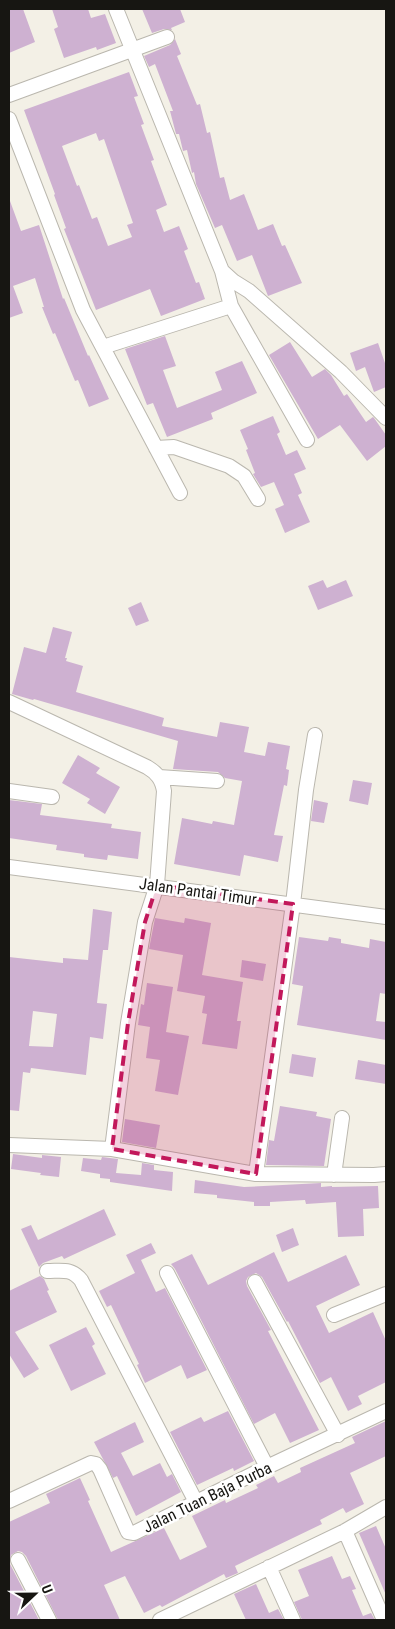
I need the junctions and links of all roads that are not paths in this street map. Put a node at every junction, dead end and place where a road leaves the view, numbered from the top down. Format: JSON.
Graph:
{"nodes":[{"id":1,"x":116,"y":9,"type":"edge"},
{"id":2,"x":167,"y":37,"type":"dead end"},
{"id":3,"x":132,"y":49,"type":"junction"},
{"id":4,"x":9,"y":95,"type":"edge"},
{"id":5,"x":9,"y":120,"type":"edge"},
{"id":6,"x":222,"y":271,"type":"junction"},
{"id":7,"x":231,"y":306,"type":"junction"},
{"id":8,"x":102,"y":347,"type":"junction"},
{"id":9,"x":386,"y":418,"type":"edge"},
{"id":10,"x":307,"y":440,"type":"dead end"},
{"id":11,"x":156,"y":448,"type":"junction"},
{"id":12,"x":180,"y":493,"type":"dead end"},
{"id":13,"x":258,"y":499,"type":"dead end"},
{"id":14,"x":9,"y":702,"type":"edge"},
{"id":15,"x":315,"y":736,"type":"dead end"},
{"id":16,"x":159,"y":777,"type":"junction"},
{"id":17,"x":218,"y":781,"type":"dead end"},
{"id":18,"x":9,"y":791,"type":"edge"},
{"id":19,"x":52,"y":797,"type":"dead end"},
{"id":20,"x":9,"y":867,"type":"edge"},
{"id":21,"x":156,"y":885,"type":"junction"},
{"id":22,"x":293,"y":904,"type":"junction"},
{"id":23,"x":386,"y":917,"type":"edge"},
{"id":24,"x":342,"y":1118,"type":"dead end"},
{"id":25,"x":9,"y":1145,"type":"edge"},
{"id":26,"x":112,"y":1149,"type":"junction"},
{"id":27,"x":256,"y":1174,"type":"junction"},
{"id":28,"x":386,"y":1174,"type":"edge"},
{"id":29,"x":334,"y":1175,"type":"junction"},
{"id":30,"x":47,"y":1271,"type":"dead end"},
{"id":31,"x":167,"y":1273,"type":"dead end"},
{"id":32,"x":255,"y":1282,"type":"dead end"},
{"id":33,"x":386,"y":1294,"type":"edge"},
{"id":34,"x":334,"y":1316,"type":"dead end"},
{"id":35,"x":386,"y":1411,"type":"edge"},
{"id":36,"x":338,"y":1435,"type":"junction"},
{"id":37,"x":267,"y":1467,"type":"junction"},
{"id":38,"x":9,"y":1501,"type":"edge"},
{"id":39,"x":196,"y":1502,"type":"junction"},
{"id":40,"x":386,"y":1507,"type":"edge"},
{"id":41,"x":345,"y":1531,"type":"junction"},
{"id":42,"x":18,"y":1560,"type":"dead end"},
{"id":43,"x":269,"y":1567,"type":"junction"},
{"id":44,"x":49,"y":1620,"type":"edge"},
{"id":45,"x":160,"y":1620,"type":"edge"},
{"id":46,"x":293,"y":1620,"type":"edge"},
{"id":47,"x":384,"y":1620,"type":"edge"}],
"edges":[{"from":1,"to":3,"type":"street"},
{"from":2,"to":3,"type":"street"},
{"from":3,"to":4,"type":"street"},
{"from":3,"to":6,"type":"street"},
{"from":5,"to":8,"type":"street"},
{"from":6,"to":7,"type":"street"},
{"from":6,"to":9,"type":"street"},
{"from":7,"to":8,"type":"street"},
{"from":7,"to":10,"type":"street"},
{"from":8,"to":11,"type":"street"},
{"from":11,"to":12,"type":"street"},
{"from":11,"to":13,"type":"street"},
{"from":14,"to":16,"type":"street"},
{"from":15,"to":22,"type":"street"},
{"from":16,"to":17,"type":"street"},
{"from":16,"to":21,"type":"street"},
{"from":18,"to":19,"type":"street"},
{"from":20,"to":21,"type":"street","name":"Jalan Pantai Timur"},
{"from":21,"to":22,"type":"street","name":"Jalan Pantai Timur"},
{"from":21,"to":26,"type":"street"},
{"from":22,"to":23,"type":"street","name":"Jalan Pantai Timur"},
{"from":22,"to":27,"type":"street"},
{"from":24,"to":29,"type":"street"},
{"from":25,"to":26,"type":"street"},
{"from":26,"to":27,"type":"street"},
{"from":27,"to":29,"type":"street"},
{"from":28,"to":29,"type":"street"},
{"from":30,"to":39,"type":"street"},
{"from":31,"to":37,"type":"street"},
{"from":32,"to":36,"type":"street"},
{"from":33,"to":34,"type":"street"},
{"from":35,"to":36,"type":"street","name":"Jalan Tuan Baja Purba"},
{"from":36,"to":37,"type":"street","name":"Jalan Tuan Baja Purba"},
{"from":37,"to":39,"type":"street","name":"Jalan Tuan Baja Purba"},
{"from":38,"to":39,"type":"street","name":"Jalan Tuan Baja Purba"},
{"from":40,"to":41,"type":"street"},
{"from":41,"to":43,"type":"street"},
{"from":41,"to":47,"type":"street"},
{"from":42,"to":44,"type":"street"},
{"from":43,"to":45,"type":"street"},
{"from":43,"to":46,"type":"street"}]}
